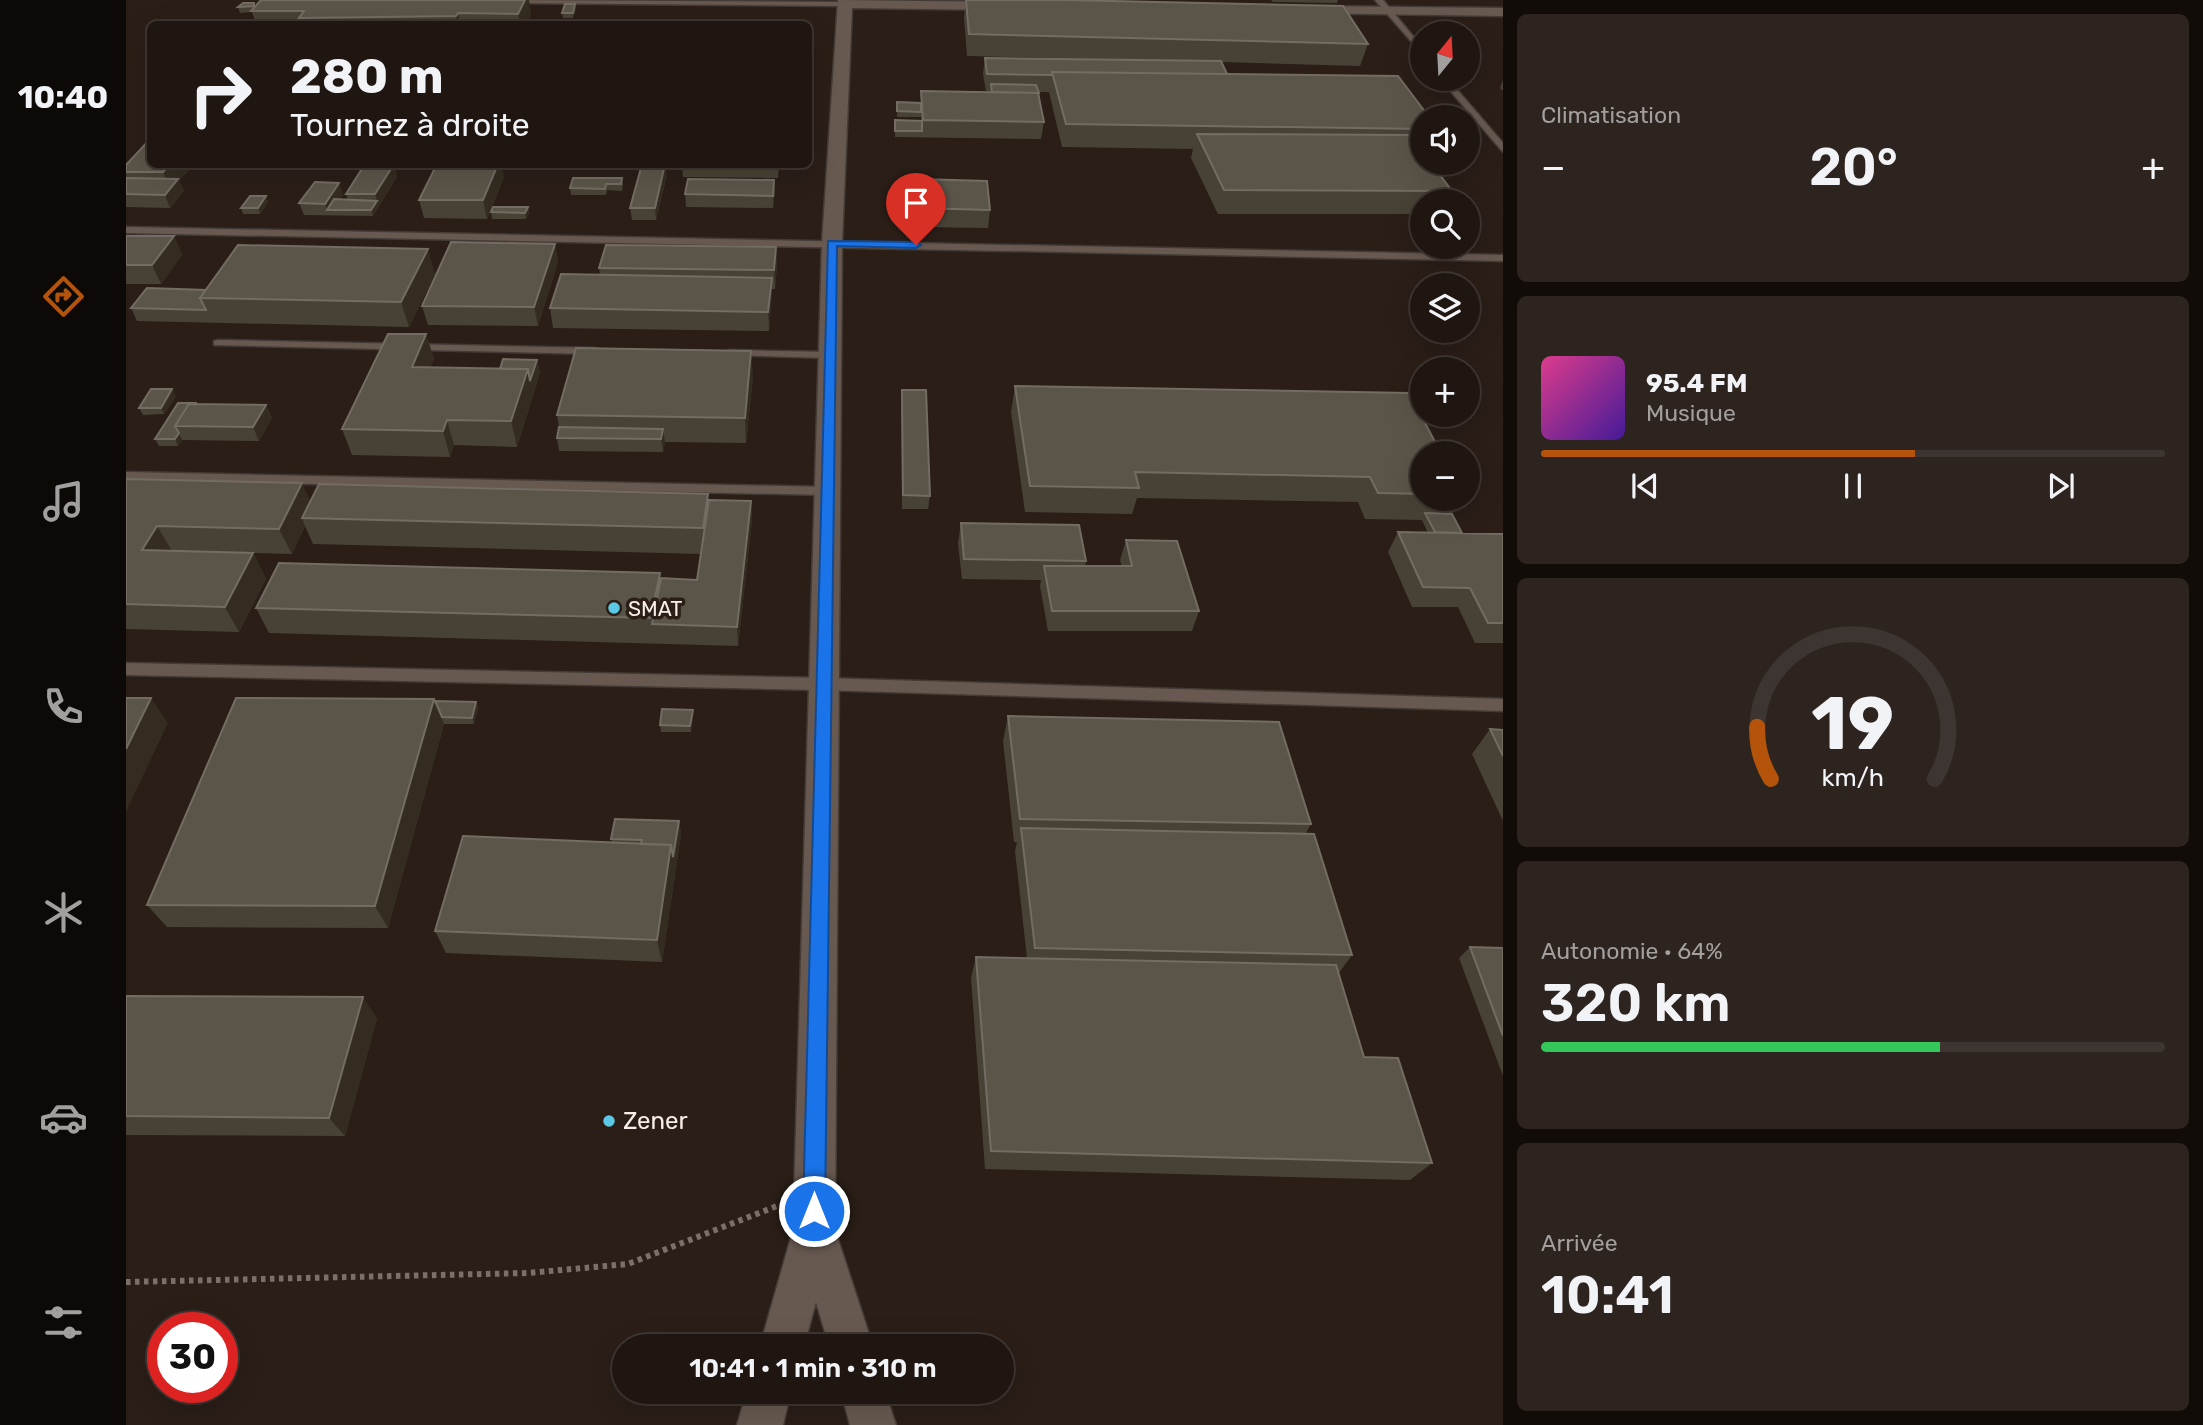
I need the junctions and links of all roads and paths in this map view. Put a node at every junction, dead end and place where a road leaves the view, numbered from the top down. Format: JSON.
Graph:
{"nodes":[{"id":1,"x":497,"y":1,"type":"edge"},
{"id":2,"x":845,"y":2,"type":"edge"},
{"id":3,"x":1383,"y":6,"type":"edge"},
{"id":4,"x":1026,"y":7,"type":"edge"},
{"id":5,"x":1291,"y":10,"type":"edge"},
{"id":6,"x":1503,"y":12,"type":"edge"},
{"id":7,"x":1410,"y":38,"type":"edge"},
{"id":8,"x":1454,"y":91,"type":"edge"},
{"id":9,"x":1503,"y":149,"type":"edge"},
{"id":10,"x":126,"y":230,"type":"edge"},
{"id":11,"x":832,"y":243,"type":"junction"},
{"id":12,"x":1503,"y":258,"type":"edge"},
{"id":13,"x":218,"y":344,"type":"dead end"},
{"id":14,"x":607,"y":351,"type":"edge"},
{"id":15,"x":718,"y":353,"type":"edge"},
{"id":16,"x":830,"y":355,"type":"junction"},
{"id":17,"x":126,"y":476,"type":"edge"},
{"id":18,"x":827,"y":491,"type":"junction"},
{"id":19,"x":126,"y":669,"type":"edge"},
{"id":20,"x":822,"y":684,"type":"junction"},
{"id":21,"x":1503,"y":705,"type":"edge"},
{"id":22,"x":814,"y":1211,"type":"junction"},
{"id":23,"x":126,"y":1282,"type":"edge"},
{"id":24,"x":785,"y":1334,"type":"edge"},
{"id":25,"x":848,"y":1334,"type":"edge"},
{"id":26,"x":766,"y":1404,"type":"edge"},
{"id":27,"x":867,"y":1404,"type":"edge"},
{"id":28,"x":760,"y":1425,"type":"edge"},
{"id":29,"x":873,"y":1425,"type":"edge"}],
"edges":[{"from":1,"to":2,"type":"lane"},
{"from":2,"to":4,"type":"street"},
{"from":2,"to":11,"type":"street"},
{"from":3,"to":5,"type":"street"},
{"from":3,"to":6,"type":"street"},
{"from":3,"to":7,"type":"lane"},
{"from":8,"to":9,"type":"lane"},
{"from":10,"to":11,"type":"lane"},
{"from":11,"to":12,"type":"lane"},
{"from":11,"to":16,"type":"street"},
{"from":13,"to":14,"type":"lane"},
{"from":15,"to":16,"type":"lane"},
{"from":16,"to":18,"type":"street"},
{"from":17,"to":18,"type":"lane"},
{"from":18,"to":20,"type":"street"},
{"from":19,"to":20,"type":"lane"},
{"from":20,"to":21,"type":"lane"},
{"from":20,"to":22,"type":"street"},
{"from":22,"to":23,"type":"path"},
{"from":22,"to":24,"type":"street"},
{"from":22,"to":25,"type":"street"},
{"from":26,"to":28,"type":"street"},
{"from":27,"to":29,"type":"street"}]}
